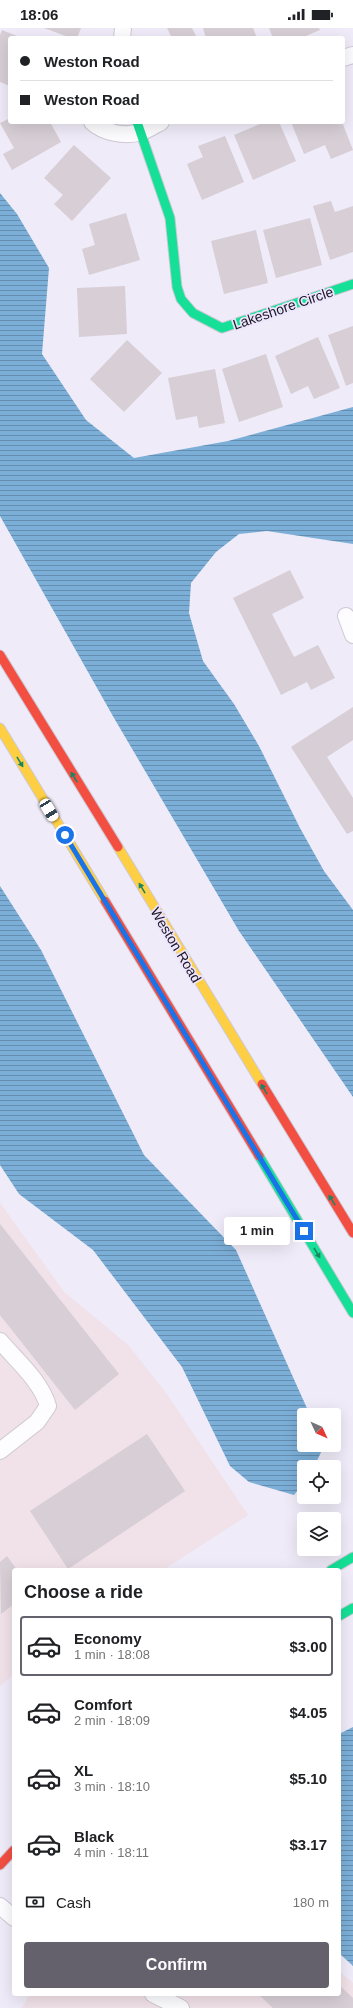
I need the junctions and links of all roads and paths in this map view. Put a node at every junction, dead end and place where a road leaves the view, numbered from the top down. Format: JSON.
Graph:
{"nodes":[{"id":1,"x":94,"y":124,"type":"edge"},
{"id":2,"x":152,"y":124,"type":"edge"},
{"id":3,"x":139,"y":127,"type":"edge"},
{"id":4,"x":353,"y":284,"type":"edge"},
{"id":5,"x":346,"y":616,"type":"dead end"},
{"id":6,"x":353,"y":635,"type":"edge"},
{"id":7,"x":0,"y":656,"type":"edge"},
{"id":8,"x":0,"y":728,"type":"edge"},
{"id":9,"x":353,"y":1233,"type":"edge"},
{"id":10,"x":353,"y":1313,"type":"edge"},
{"id":11,"x":0,"y":1340,"type":"edge"},
{"id":12,"x":0,"y":1451,"type":"edge"},
{"id":13,"x":353,"y":1557,"type":"edge"},
{"id":14,"x":334,"y":1568,"type":"edge"},
{"id":15,"x":353,"y":1608,"type":"edge"},
{"id":16,"x":341,"y":1615,"type":"edge"},
{"id":17,"x":12,"y":1852,"type":"edge"},
{"id":18,"x":0,"y":1865,"type":"edge"},
{"id":19,"x":0,"y":1906,"type":"edge"},
{"id":20,"x":12,"y":1916,"type":"edge"},
{"id":21,"x":157,"y":1996,"type":"edge"},
{"id":22,"x":181,"y":2008,"type":"edge"}],
"edges":[{"from":1,"to":3,"type":"street"},
{"from":2,"to":3,"type":"street"},
{"from":3,"to":4,"type":"main road","name":"Lakeshore Circle"},
{"from":5,"to":6,"type":"street"},
{"from":9,"to":7,"type":"main road","name":"Weston Road","one_way":true},
{"from":8,"to":10,"type":"main road","one_way":true},
{"from":11,"to":12,"type":"street"},
{"from":13,"to":14,"type":"main road"},
{"from":15,"to":16,"type":"main road"},
{"from":17,"to":18,"type":"main road"},
{"from":19,"to":20,"type":"street"},
{"from":21,"to":22,"type":"street"}]}
